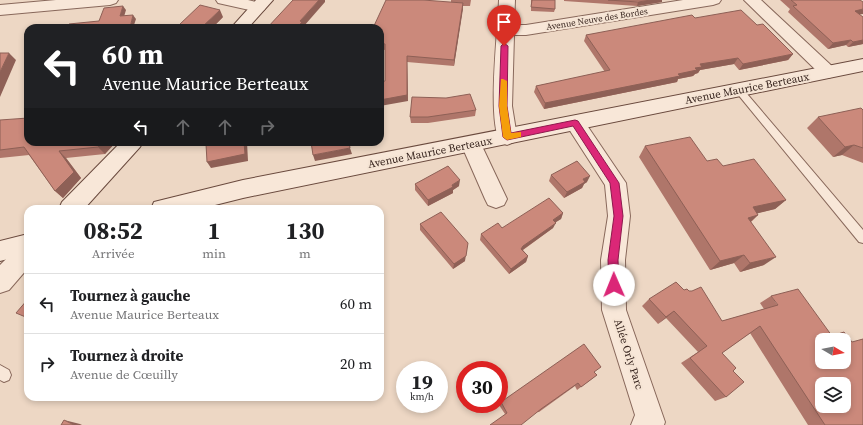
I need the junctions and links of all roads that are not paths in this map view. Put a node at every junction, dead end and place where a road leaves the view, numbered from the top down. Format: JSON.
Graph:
{"nodes":[{"id":1,"x":105,"y":0,"type":"edge"},
{"id":2,"x":224,"y":0,"type":"edge"},
{"id":3,"x":507,"y":0,"type":"edge"},
{"id":4,"x":713,"y":0,"type":"edge"},
{"id":5,"x":752,"y":0,"type":"edge"},
{"id":6,"x":262,"y":4,"type":"edge"},
{"id":7,"x":0,"y":10,"type":"edge"},
{"id":8,"x":243,"y":24,"type":"edge"},
{"id":9,"x":505,"y":30,"type":"junction"},
{"id":10,"x":863,"y":65,"type":"edge"},
{"id":11,"x":828,"y":72,"type":"junction"},
{"id":12,"x":739,"y":90,"type":"junction"},
{"id":13,"x":575,"y":123,"type":"junction"},
{"id":14,"x":507,"y":137,"type":"junction"},
{"id":15,"x":471,"y":144,"type":"junction"},
{"id":16,"x":129,"y":146,"type":"edge"},
{"id":17,"x":496,"y":199,"type":"dead end"},
{"id":18,"x":74,"y":205,"type":"edge"},
{"id":19,"x":178,"y":205,"type":"edge"},
{"id":20,"x":863,"y":238,"type":"edge"},
{"id":21,"x":24,"y":245,"type":"edge"},
{"id":22,"x":0,"y":251,"type":"edge"},
{"id":23,"x":24,"y":256,"type":"edge"},
{"id":24,"x":0,"y":282,"type":"edge"},
{"id":25,"x":645,"y":425,"type":"edge"}],
"edges":[{"from":1,"to":7,"type":"street"},
{"from":2,"to":6,"type":"street"},
{"from":3,"to":9,"type":"street"},
{"from":4,"to":9,"type":"street","name":"Avenue Neuve des Bordes"},
{"from":5,"to":11,"type":"street"},
{"from":6,"to":8,"type":"street"},
{"from":9,"to":14,"type":"street"},
{"from":10,"to":11,"type":"street","name":"Avenue Maurice Berteaux"},
{"from":11,"to":12,"type":"street","name":"Avenue Maurice Berteaux"},
{"from":12,"to":13,"type":"street","name":"Avenue Maurice Berteaux"},
{"from":12,"to":20,"type":"lane"},
{"from":13,"to":14,"type":"street","name":"Avenue Maurice Berteaux"},
{"from":13,"to":25,"type":"street","name":"Allée Orly Parc"},
{"from":14,"to":15,"type":"street","name":"Avenue Maurice Berteaux"},
{"from":15,"to":17,"type":"street"},
{"from":15,"to":19,"type":"street","name":"Avenue Maurice Berteaux"},
{"from":16,"to":18,"type":"street"},
{"from":21,"to":22,"type":"street"},
{"from":23,"to":24,"type":"street"}]}
